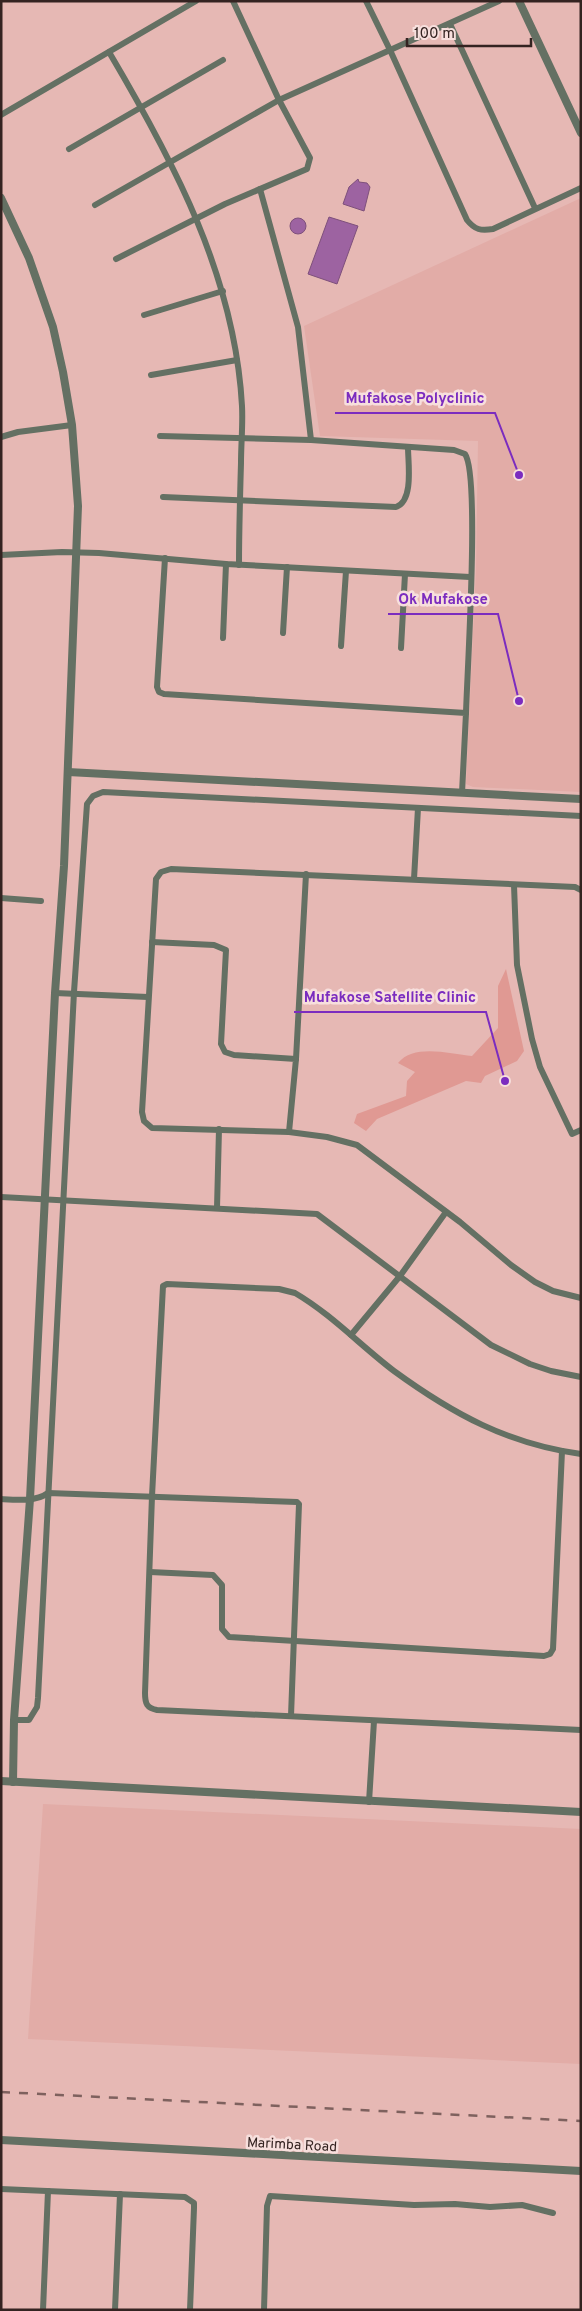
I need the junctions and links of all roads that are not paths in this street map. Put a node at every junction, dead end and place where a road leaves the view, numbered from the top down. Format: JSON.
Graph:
{"nodes":[{"id":1,"x":196,"y":1,"type":"edge"},
{"id":2,"x":233,"y":1,"type":"edge"},
{"id":3,"x":366,"y":1,"type":"edge"},
{"id":4,"x":499,"y":1,"type":"edge"},
{"id":5,"x":519,"y":1,"type":"edge"},
{"id":6,"x":450,"y":24,"type":"junction"},
{"id":7,"x":390,"y":50,"type":"junction"},
{"id":8,"x":110,"y":52,"type":"junction"},
{"id":9,"x":223,"y":60,"type":"dead end"},
{"id":10,"x":279,"y":100,"type":"junction"},
{"id":11,"x":142,"y":108,"type":"junction"},
{"id":12,"x":1,"y":115,"type":"edge"},
{"id":13,"x":581,"y":133,"type":"edge"},
{"id":14,"x":70,"y":149,"type":"dead end"},
{"id":15,"x":170,"y":161,"type":"junction"},
{"id":16,"x":581,"y":188,"type":"edge"},
{"id":17,"x":260,"y":189,"type":"junction"},
{"id":18,"x":1,"y":198,"type":"edge"},
{"id":19,"x":96,"y":204,"type":"dead end"},
{"id":20,"x":535,"y":208,"type":"junction"},
{"id":21,"x":197,"y":219,"type":"junction"},
{"id":22,"x":116,"y":259,"type":"dead end"},
{"id":23,"x":223,"y":291,"type":"junction"},
{"id":24,"x":144,"y":315,"type":"dead end"},
{"id":25,"x":237,"y":360,"type":"junction"},
{"id":26,"x":151,"y":375,"type":"dead end"},
{"id":27,"x":72,"y":425,"type":"junction"},
{"id":28,"x":160,"y":436,"type":"dead end"},
{"id":29,"x":241,"y":436,"type":"junction"},
{"id":30,"x":1,"y":437,"type":"edge"},
{"id":31,"x":311,"y":440,"type":"junction"},
{"id":32,"x":408,"y":447,"type":"junction"},
{"id":33,"x":163,"y":497,"type":"dead end"},
{"id":34,"x":240,"y":499,"type":"junction"},
{"id":35,"x":76,"y":552,"type":"junction"},
{"id":36,"x":1,"y":555,"type":"edge"},
{"id":37,"x":165,"y":558,"type":"junction"},
{"id":38,"x":226,"y":564,"type":"junction"},
{"id":39,"x":239,"y":564,"type":"junction"},
{"id":40,"x":287,"y":567,"type":"junction"},
{"id":41,"x":346,"y":571,"type":"junction"},
{"id":42,"x":405,"y":574,"type":"junction"},
{"id":43,"x":470,"y":576,"type":"junction"},
{"id":44,"x":283,"y":633,"type":"dead end"},
{"id":45,"x":223,"y":638,"type":"dead end"},
{"id":46,"x":341,"y":646,"type":"dead end"},
{"id":47,"x":401,"y":648,"type":"dead end"},
{"id":48,"x":466,"y":713,"type":"junction"},
{"id":49,"x":68,"y":772,"type":"junction"},
{"id":50,"x":462,"y":793,"type":"junction"},
{"id":51,"x":581,"y":800,"type":"edge"},
{"id":52,"x":418,"y":808,"type":"junction"},
{"id":53,"x":581,"y":816,"type":"edge"},
{"id":54,"x":306,"y":874,"type":"junction"},
{"id":55,"x":414,"y":879,"type":"junction"},
{"id":56,"x":514,"y":886,"type":"junction"},
{"id":57,"x":581,"y":890,"type":"edge"},
{"id":58,"x":1,"y":898,"type":"edge"},
{"id":59,"x":41,"y":901,"type":"dead end"},
{"id":60,"x":152,"y":942,"type":"junction"},
{"id":61,"x":74,"y":992,"type":"junction"},
{"id":62,"x":55,"y":993,"type":"junction"},
{"id":63,"x":148,"y":997,"type":"junction"},
{"id":64,"x":296,"y":1058,"type":"junction"},
{"id":65,"x":219,"y":1129,"type":"junction"},
{"id":66,"x":581,"y":1130,"type":"edge"},
{"id":67,"x":289,"y":1132,"type":"junction"},
{"id":68,"x":1,"y":1197,"type":"edge"},
{"id":69,"x":45,"y":1200,"type":"junction"},
{"id":70,"x":62,"y":1200,"type":"junction"},
{"id":71,"x":217,"y":1208,"type":"junction"},
{"id":72,"x":446,"y":1212,"type":"junction"},
{"id":73,"x":400,"y":1276,"type":"junction"},
{"id":74,"x":581,"y":1298,"type":"edge"},
{"id":75,"x":351,"y":1336,"type":"junction"},
{"id":76,"x":581,"y":1377,"type":"edge"},
{"id":77,"x":562,"y":1451,"type":"junction"},
{"id":78,"x":581,"y":1454,"type":"edge"},
{"id":79,"x":48,"y":1493,"type":"junction"},
{"id":80,"x":152,"y":1496,"type":"junction"},
{"id":81,"x":1,"y":1499,"type":"edge"},
{"id":82,"x":30,"y":1499,"type":"junction"},
{"id":83,"x":150,"y":1572,"type":"junction"},
{"id":84,"x":294,"y":1640,"type":"junction"},
{"id":85,"x":291,"y":1716,"type":"junction"},
{"id":86,"x":14,"y":1720,"type":"junction"},
{"id":87,"x":374,"y":1721,"type":"junction"},
{"id":88,"x":581,"y":1730,"type":"edge"},
{"id":89,"x":1,"y":1781,"type":"edge"},
{"id":90,"x":13,"y":1782,"type":"junction"},
{"id":91,"x":369,"y":1802,"type":"junction"},
{"id":92,"x":581,"y":1812,"type":"edge"},
{"id":93,"x":1,"y":2140,"type":"edge"},
{"id":94,"x":581,"y":2171,"type":"edge"},
{"id":95,"x":1,"y":2189,"type":"edge"},
{"id":96,"x":48,"y":2191,"type":"junction"},
{"id":97,"x":120,"y":2194,"type":"junction"},
{"id":98,"x":553,"y":2213,"type":"dead end"},
{"id":99,"x":43,"y":2310,"type":"edge"},
{"id":100,"x":115,"y":2310,"type":"edge"},
{"id":101,"x":190,"y":2310,"type":"edge"},
{"id":102,"x":264,"y":2310,"type":"edge"}],
"edges":[{"from":1,"to":8,"type":"street"},
{"from":2,"to":10,"type":"street"},
{"from":3,"to":7,"type":"street"},
{"from":4,"to":6,"type":"street"},
{"from":5,"to":13,"type":"street"},
{"from":6,"to":7,"type":"street"},
{"from":6,"to":20,"type":"street"},
{"from":7,"to":10,"type":"street"},
{"from":7,"to":20,"type":"street"},
{"from":8,"to":11,"type":"street"},
{"from":8,"to":12,"type":"street"},
{"from":9,"to":11,"type":"street"},
{"from":10,"to":15,"type":"street"},
{"from":10,"to":17,"type":"street"},
{"from":11,"to":14,"type":"street"},
{"from":11,"to":15,"type":"street"},
{"from":15,"to":19,"type":"street"},
{"from":15,"to":21,"type":"street"},
{"from":16,"to":20,"type":"street"},
{"from":17,"to":21,"type":"street"},
{"from":17,"to":31,"type":"street"},
{"from":18,"to":27,"type":"street"},
{"from":21,"to":22,"type":"street"},
{"from":21,"to":23,"type":"street"},
{"from":23,"to":24,"type":"street"},
{"from":23,"to":25,"type":"street"},
{"from":25,"to":26,"type":"street"},
{"from":25,"to":29,"type":"street"},
{"from":27,"to":30,"type":"street"},
{"from":27,"to":35,"type":"street"},
{"from":28,"to":29,"type":"street"},
{"from":29,"to":31,"type":"street"},
{"from":29,"to":34,"type":"street"},
{"from":31,"to":32,"type":"street"},
{"from":32,"to":34,"type":"street"},
{"from":32,"to":43,"type":"street"},
{"from":33,"to":34,"type":"street"},
{"from":34,"to":39,"type":"street"},
{"from":35,"to":36,"type":"street"},
{"from":35,"to":37,"type":"street"},
{"from":35,"to":49,"type":"street"},
{"from":37,"to":38,"type":"street"},
{"from":37,"to":48,"type":"street"},
{"from":38,"to":39,"type":"street"},
{"from":38,"to":45,"type":"street"},
{"from":39,"to":40,"type":"street"},
{"from":40,"to":41,"type":"street"},
{"from":40,"to":44,"type":"street"},
{"from":41,"to":42,"type":"street"},
{"from":41,"to":46,"type":"street"},
{"from":42,"to":43,"type":"street"},
{"from":42,"to":47,"type":"street"},
{"from":43,"to":48,"type":"street"},
{"from":48,"to":50,"type":"street"},
{"from":49,"to":50,"type":"street"},
{"from":49,"to":62,"type":"street"},
{"from":50,"to":51,"type":"street"},
{"from":52,"to":53,"type":"street"},
{"from":52,"to":55,"type":"street"},
{"from":52,"to":61,"type":"street"},
{"from":54,"to":55,"type":"street"},
{"from":54,"to":60,"type":"street"},
{"from":54,"to":64,"type":"street"},
{"from":55,"to":56,"type":"street"},
{"from":56,"to":57,"type":"street"},
{"from":56,"to":66,"type":"street"},
{"from":58,"to":59,"type":"street"},
{"from":60,"to":63,"type":"street"},
{"from":60,"to":64,"type":"street"},
{"from":61,"to":62,"type":"street"},
{"from":61,"to":63,"type":"street"},
{"from":61,"to":70,"type":"street"},
{"from":62,"to":69,"type":"street"},
{"from":63,"to":65,"type":"street"},
{"from":64,"to":67,"type":"street"},
{"from":65,"to":67,"type":"street"},
{"from":65,"to":71,"type":"street"},
{"from":67,"to":72,"type":"street"},
{"from":68,"to":69,"type":"street"},
{"from":69,"to":70,"type":"street"},
{"from":69,"to":82,"type":"street"},
{"from":70,"to":71,"type":"street"},
{"from":70,"to":79,"type":"street"},
{"from":71,"to":73,"type":"street"},
{"from":72,"to":73,"type":"street"},
{"from":72,"to":74,"type":"street"},
{"from":73,"to":75,"type":"street"},
{"from":73,"to":76,"type":"street"},
{"from":75,"to":77,"type":"street"},
{"from":75,"to":80,"type":"street"},
{"from":77,"to":78,"type":"street"},
{"from":77,"to":84,"type":"street"},
{"from":79,"to":80,"type":"street"},
{"from":79,"to":82,"type":"street"},
{"from":79,"to":86,"type":"street"},
{"from":80,"to":83,"type":"street"},
{"from":80,"to":84,"type":"street"},
{"from":81,"to":82,"type":"street"},
{"from":82,"to":86,"type":"street"},
{"from":83,"to":84,"type":"street"},
{"from":83,"to":85,"type":"street"},
{"from":84,"to":85,"type":"street"},
{"from":85,"to":87,"type":"street"},
{"from":86,"to":90,"type":"street"},
{"from":87,"to":88,"type":"street"},
{"from":87,"to":91,"type":"street"},
{"from":89,"to":90,"type":"street"},
{"from":90,"to":91,"type":"street"},
{"from":91,"to":92,"type":"street"},
{"from":93,"to":94,"type":"street","name":"Marimba Road"},
{"from":95,"to":96,"type":"street"},
{"from":96,"to":97,"type":"street"},
{"from":96,"to":99,"type":"street"},
{"from":97,"to":100,"type":"street"},
{"from":97,"to":101,"type":"street"},
{"from":98,"to":102,"type":"street"}]}
